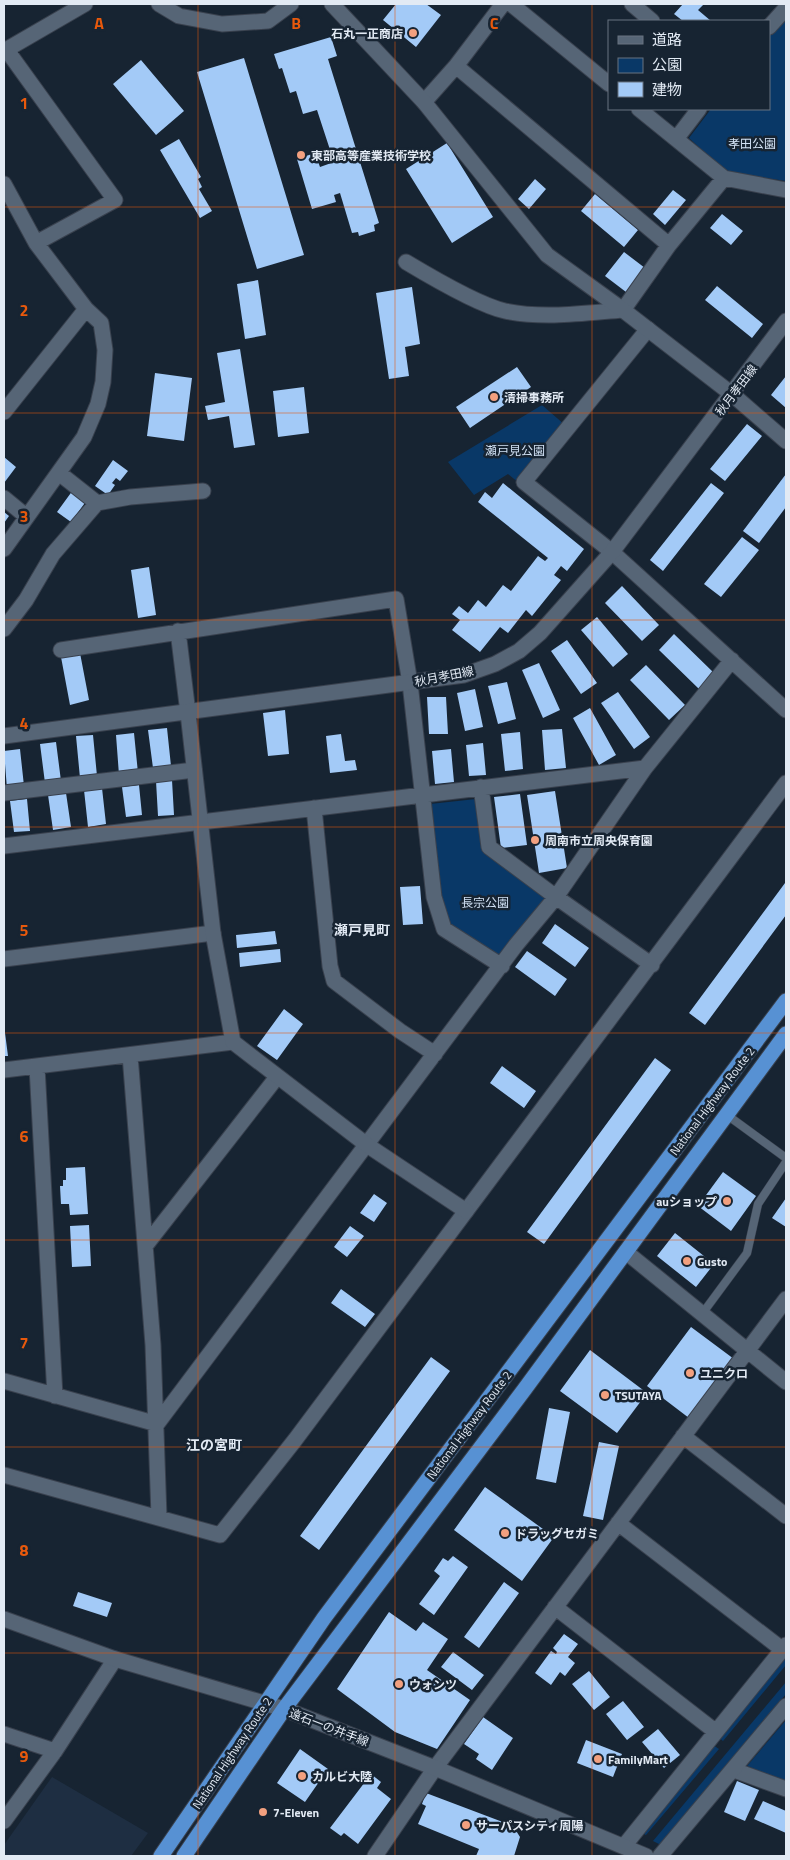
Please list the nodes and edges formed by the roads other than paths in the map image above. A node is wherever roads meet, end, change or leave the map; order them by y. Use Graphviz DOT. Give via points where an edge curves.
graph roads {
  1 [pos="85,4"];
  2 [pos="159,4"];
  3 [pos="291,4"];
  4 [pos="332,4"];
  5 [pos="503,4"];
  6 [pos="511,4"];
  7 [pos="632,4"];
  8 [pos="782,4"];
  9 [pos="786,8"];
  10 [pos="651,20"];
  11 [pos="770,26"];
  12 [pos="5,50"];
  13 [pos="456,66"];
  14 [pos="608,83"];
  15 [pos="424,102"];
  16 [pos="640,110"];
  17 [pos="698,110"];
  18 [pos="676,139"];
  19 [pos="724,178"];
  20 [pos="4,184"];
  21 [pos="786,190"];
  22 [pos="36,243"];
  23 [pos="670,245"];
  24 [pos="406,262"];
  25 [pos="86,309"];
  26 [pos="623,310"];
  27 [pos="786,321"];
  28 [pos="648,329"];
  29 [pos="733,395"];
  30 [pos="4,412"];
  31 [pos="786,441"];
  32 [pos="59,473"];
  33 [pos="204,491"];
  34 [pos="4,498"];
  35 [pos="96,503"];
  36 [pos="27,517"];
  37 [pos="4,549"];
  38 [pos="612,552"];
  39 [pos="4,629"];
  40 [pos="178,632"];
  41 [pos="61,650"];
  42 [pos="732,660"];
  43 [pos="410,683"];
  44 [pos="786,710"];
  45 [pos="188,713"];
  46 [pos="4,736"];
  47 [pos="645,768"];
  48 [pos="194,770"];
  49 [pos="786,783"];
  50 [pos="482,787"];
  51 [pos="4,793"];
  52 [pos="422,797"];
  53 [pos="314,808"];
  54 [pos="202,822"];
  55 [pos="4,846"];
  56 [pos="556,897"];
  57 [pos="214,933"];
  58 [pos="4,959"];
  59 [pos="652,965"];
  60 [pos="502,966"];
  61 [pos="786,1000"];
  62 [pos="786,1034"];
  63 [pos="233,1042"];
  64 [pos="435,1054"];
  65 [pos="130,1055"];
  66 [pos="37,1066"];
  67 [pos="4,1070"];
  68 [pos="277,1078"];
  69 [pos="727,1114"];
  70 [pos="367,1145"];
  71 [pos="786,1158"];
  72 [pos="786,1162"];
  73 [pos="466,1211"];
  74 [pos="146,1245"];
  75 [pos="626,1252"];
  76 [pos="786,1299"];
  77 [pos="702,1314"];
  78 [pos="749,1351"];
  79 [pos="4,1381"];
  80 [pos="786,1382"];
  81 [pos="55,1396"];
  82 [pos="157,1424"];
  83 [pos="683,1436"];
  84 [pos="4,1475"];
  85 [pos="786,1516"];
  86 [pos="159,1517"];
  87 [pos="618,1524"];
  88 [pos="554,1607"];
  89 [pos="4,1619"];
  90 [pos="784,1648"];
  91 [pos="115,1659"];
  92 [pos="264,1704"];
  93 [pos="786,1706"];
  94 [pos="284,1709"];
  95 [pos="716,1732"];
  96 [pos="4,1734"];
  97 [pos="55,1752"];
  98 [pos="435,1768"];
  99 [pos="734,1770"];
  100 [pos="786,1789"];
  101 [pos="4,1821"];
  102 [pos="624,1846"];
  103 [pos="161,1856"];
  104 [pos="184,1856"];
  105 [pos="375,1856"];
  106 [pos="646,1856"];
  107 [pos="660,1856"];
  1 -- 12 [label="street"];
  2 -- 3 [label="street" via="179,16 222,24 268,21"];
  4 -- 15 [label="street"];
  5 -- 13 [label="street"];
  6 -- 14 [label="street"];
  7 -- 10 [label="street"];
  8 -- 9 [label="street"];
  9 -- 11 [label="street"];
  12 -- 22 [label="street" via="115,200"];
  13 -- 15 [label="street"];
  13 -- 23 [label="street"];
  15 -- 26 [label="street" via="547,255"];
  16 -- 18 [label="street"];
  17 -- 18 [label="street"];
  18 -- 19 [label="street"];
  19 -- 21 [label="street"];
  19 -- 23 [label="street"];
  20 -- 22 [label="street"];
  22 -- 25 [label="street"];
  23 -- 26 [label="street"];
  24 -- 26 [label="street" via="503,311 527,315"];
  25 -- 30 [label="street"];
  25 -- 32 [label="street" via="100,324 105,350 103,382 92,422"];
  26 -- 28 [label="street"];
  27 -- 29 [label="street, 秋月孝田線"];
  28 -- 29 [label="street"];
  28 -- 38 [label="street" via="524,482"];
  29 -- 31 [label="street"];
  29 -- 38 [label="street, 秋月孝田線"];
  32 -- 35 [label="street"];
  32 -- 36 [label="street"];
  33 -- 35 [label="street"];
  34 -- 36 [label="street"];
  35 -- 39 [label="street" via="53,554 26,600"];
  36 -- 37 [label="street"];
  38 -- 42 [label="street"];
  38 -- 43 [label="street, 秋月孝田線" via="540,634 519,651 464,675"];
  40 -- 41 [label="street"];
  40 -- 43 [label="street" via="396,599"];
  40 -- 45 [label="street"];
  42 -- 44 [label="street"];
  42 -- 47 [label="street"];
  43 -- 45 [label="street, 秋月孝田線"];
  43 -- 52 [label="street"];
  45 -- 46 [label="street, 秋月孝田線"];
  45 -- 48 [label="street"];
  47 -- 50 [label="street"];
  47 -- 56 [label="street"];
  48 -- 51 [label="street"];
  48 -- 54 [label="street"];
  49 -- 59 [label="street"];
  50 -- 52 [label="street"];
  50 -- 56 [label="street" via="489,847"];
  52 -- 53 [label="street"];
  52 -- 60 [label="street" via="434,897 444,930"];
  53 -- 54 [label="street"];
  53 -- 64 [label="street" via="334,981"];
  54 -- 55 [label="street"];
  54 -- 57 [label="street"];
  56 -- 59 [label="street"];
  56 -- 60 [label="street"];
  57 -- 58 [label="street"];
  57 -- 63 [label="street"];
  59 -- 73 [label="street"];
  60 -- 64 [label="street"];
  61 -- 92 [label="highway, National Highway Route 2" via="330,1610"];
  62 -- 69 [label="highway, National Highway Route 2"];
  63 -- 65 [label="street"];
  63 -- 68 [label="street"];
  64 -- 70 [label="street"];
  65 -- 66 [label="street"];
  65 -- 74 [label="street"];
  66 -- 67 [label="street"];
  66 -- 81 [label="street"];
  68 -- 70 [label="street"];
  68 -- 74 [label="street"];
  69 -- 71 [label="lane"];
  69 -- 75 [label="highway, National Highway Route 2"];
  70 -- 73 [label="street"];
  70 -- 82 [label="street"];
  72 -- 77 [label="lane" via="758,1204 747,1253"];
  73 -- 86 [label="street" via="220,1535"];
  74 -- 82 [label="street"];
  75 -- 77 [label="street"];
  75 -- 94 [label="highway, National Highway Route 2"];
  76 -- 78 [label="street"];
  77 -- 78 [label="street"];
  78 -- 80 [label="street"];
  78 -- 83 [label="street"];
  79 -- 81 [label="street"];
  81 -- 82 [label="street"];
  82 -- 86 [label="street"];
  83 -- 85 [label="street"];
  83 -- 87 [label="street"];
  84 -- 86 [label="street"];
  87 -- 88 [label="street"];
  87 -- 90 [label="street"];
  88 -- 95 [label="street"];
  88 -- 98 [label="street"];
  89 -- 91 [label="street, 遠石一の井手線"];
  90 -- 95 [label="street"];
  91 -- 92 [label="street, 遠石一の井手線"];
  91 -- 97 [label="street"];
  92 -- 94 [label="street, 遠石一の井手線"];
  92 -- 103 [label="highway, National Highway Route 2"];
  93 -- 99 [label="street"];
  94 -- 98 [label="street, 遠石一の井手線"];
  94 -- 104 [label="highway, National Highway Route 2"];
  95 -- 102 [label="street"];
  96 -- 97 [label="street"];
  97 -- 101 [label="street"];
  98 -- 102 [label="street, 遠石一の井手線"];
  98 -- 105 [label="street"];
  99 -- 100 [label="street"];
  99 -- 107 [label="street"];
  102 -- 106 [label="street, 遠石一の井手線"];
}
